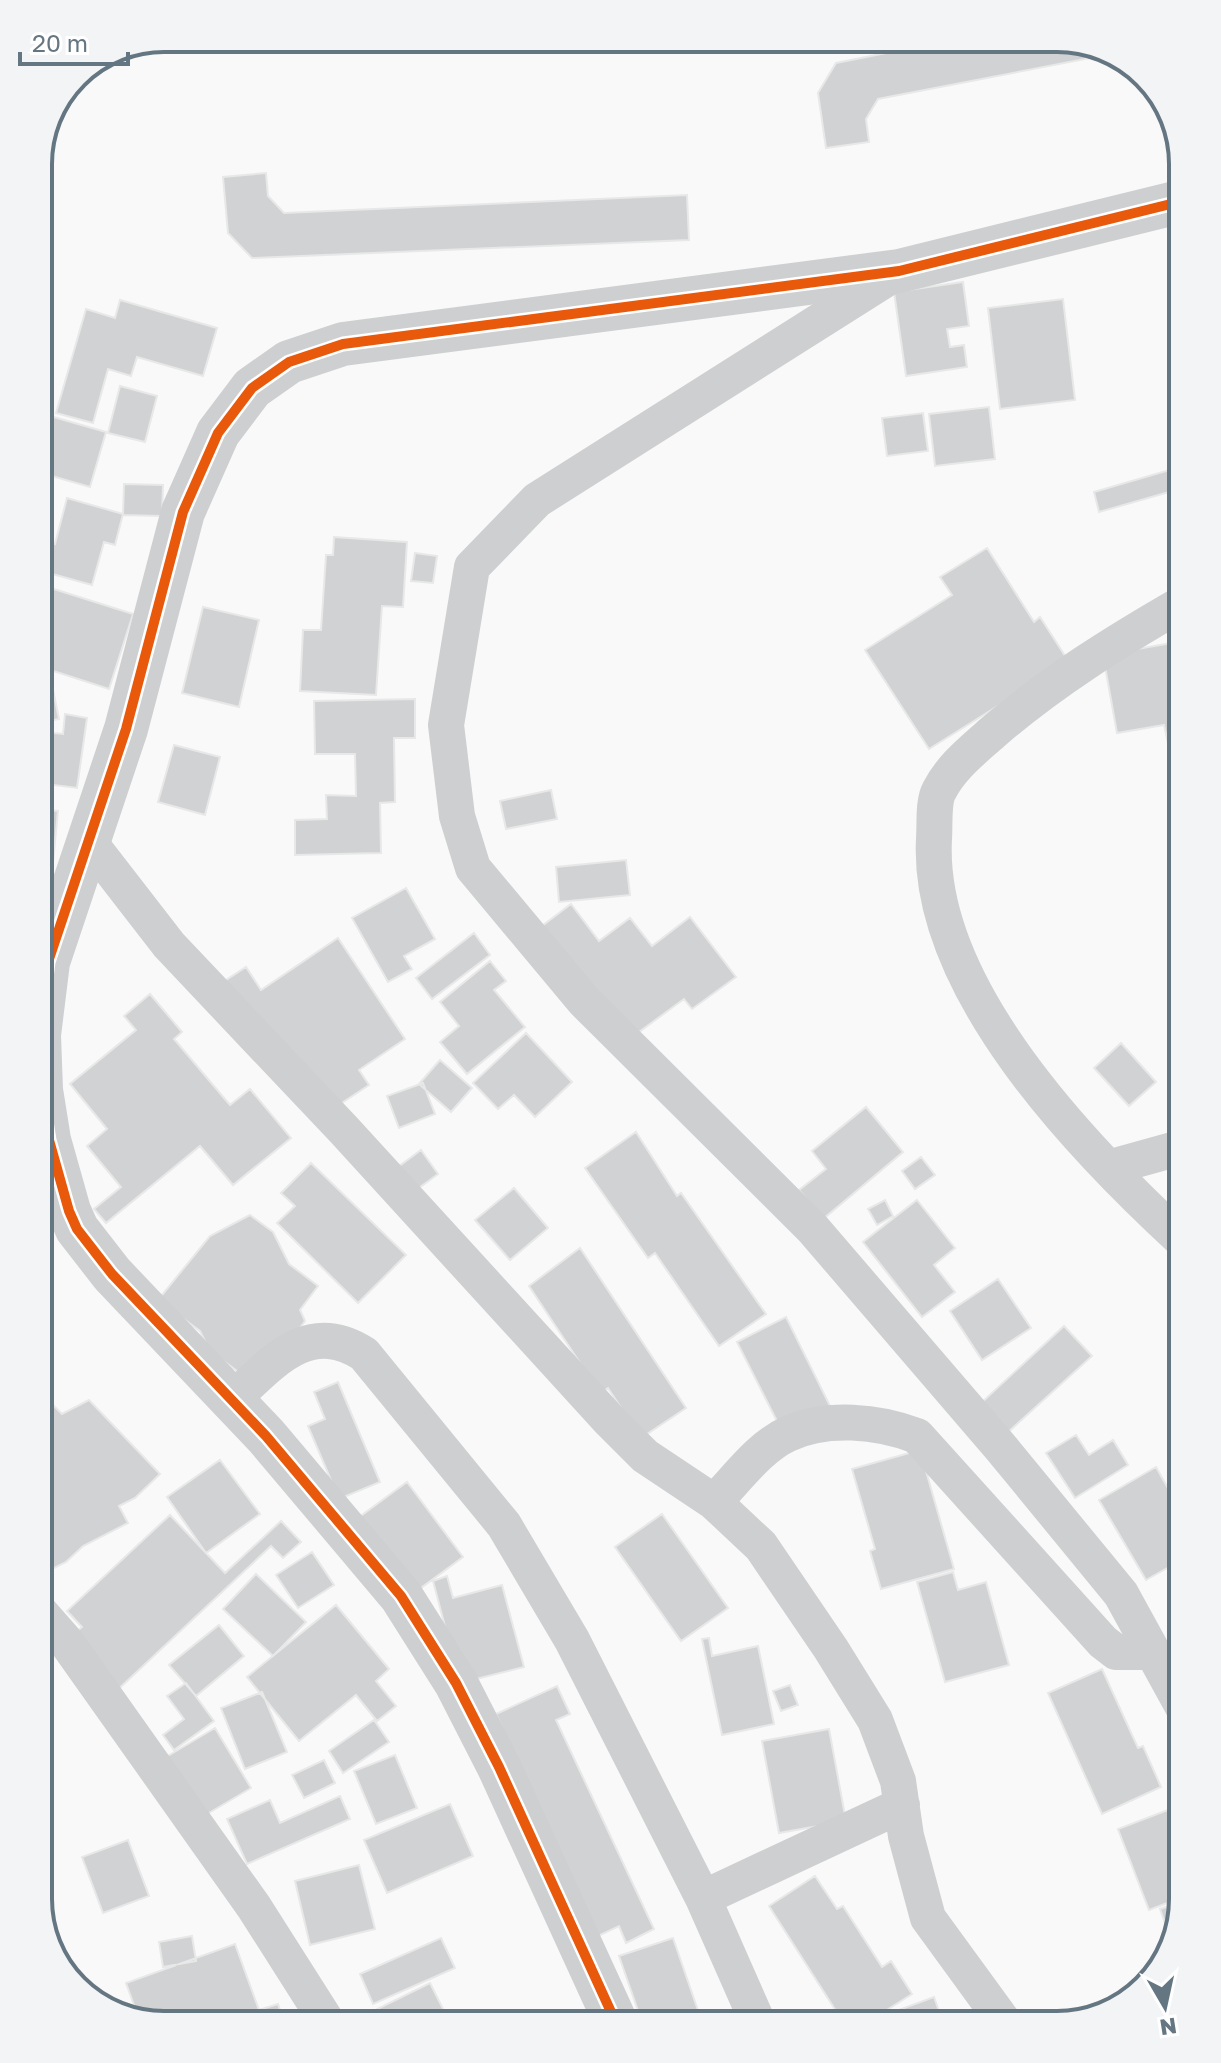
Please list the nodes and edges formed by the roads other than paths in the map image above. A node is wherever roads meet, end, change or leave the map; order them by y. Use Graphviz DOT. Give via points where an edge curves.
graph roads {
  1 [pos="1169,204"];
  2 [pos="899,271"];
  3 [pos="1169,612"];
  4 [pos="90,843"];
  5 [pos="52,951"];
  6 [pos="52,1150"];
  7 [pos="1169,1151"];
  8 [pos="1111,1167"];
  9 [pos="1169,1227"];
  10 [pos="232,1400"];
  11 [pos="714,1502"];
  12 [pos="52,1626"];
  13 [pos="1153,1652"];
  14 [pos="1169,1681"];
  15 [pos="902,1805"];
  16 [pos="703,1898"];
  17 [pos="320,2011"];
  18 [pos="608,2011"];
  19 [pos="753,2011"];
  20 [pos="996,2011"];
  1 -- 2 [label="street"];
  2 -- 4 [label="street" via="343,344 289,362 252,388 218,433 183,512"];
  2 -- 13 [label="street" via="537,500 472,567 446,725 457,816 473,868 584,1001 823,1241 1121,1594"];
  3 -- 8 [label="street" via="1044,689 962,759 937,793 934,854 946,929 978,1004 1082,1141"];
  4 -- 5 [label="street"];
  4 -- 11 [label="street" via="169,945 610,1421 645,1456"];
  6 -- 10 [label="street" via="77,1229 112,1274"];
  7 -- 8 [label="street"];
  8 -- 9 [label="street"];
  10 -- 16 [label="street" via="264,1370 306,1343 335,1339 364,1354 504,1525 572,1640"];
  10 -- 18 [label="street" via="393,1585 456,1683"];
  11 -- 13 [label="street" via="757,1457 788,1434 838,1424 892,1426 917,1436 1103,1642 1116,1652"];
  11 -- 15 [label="street" via="761,1546 875,1720"];
  12 -- 17 [label="street" via="254,1907"];
  13 -- 14 [label="street"];
  15 -- 16 [label="street"];
  15 -- 20 [label="street" via="928,1918"];
  16 -- 19 [label="street"];
}
